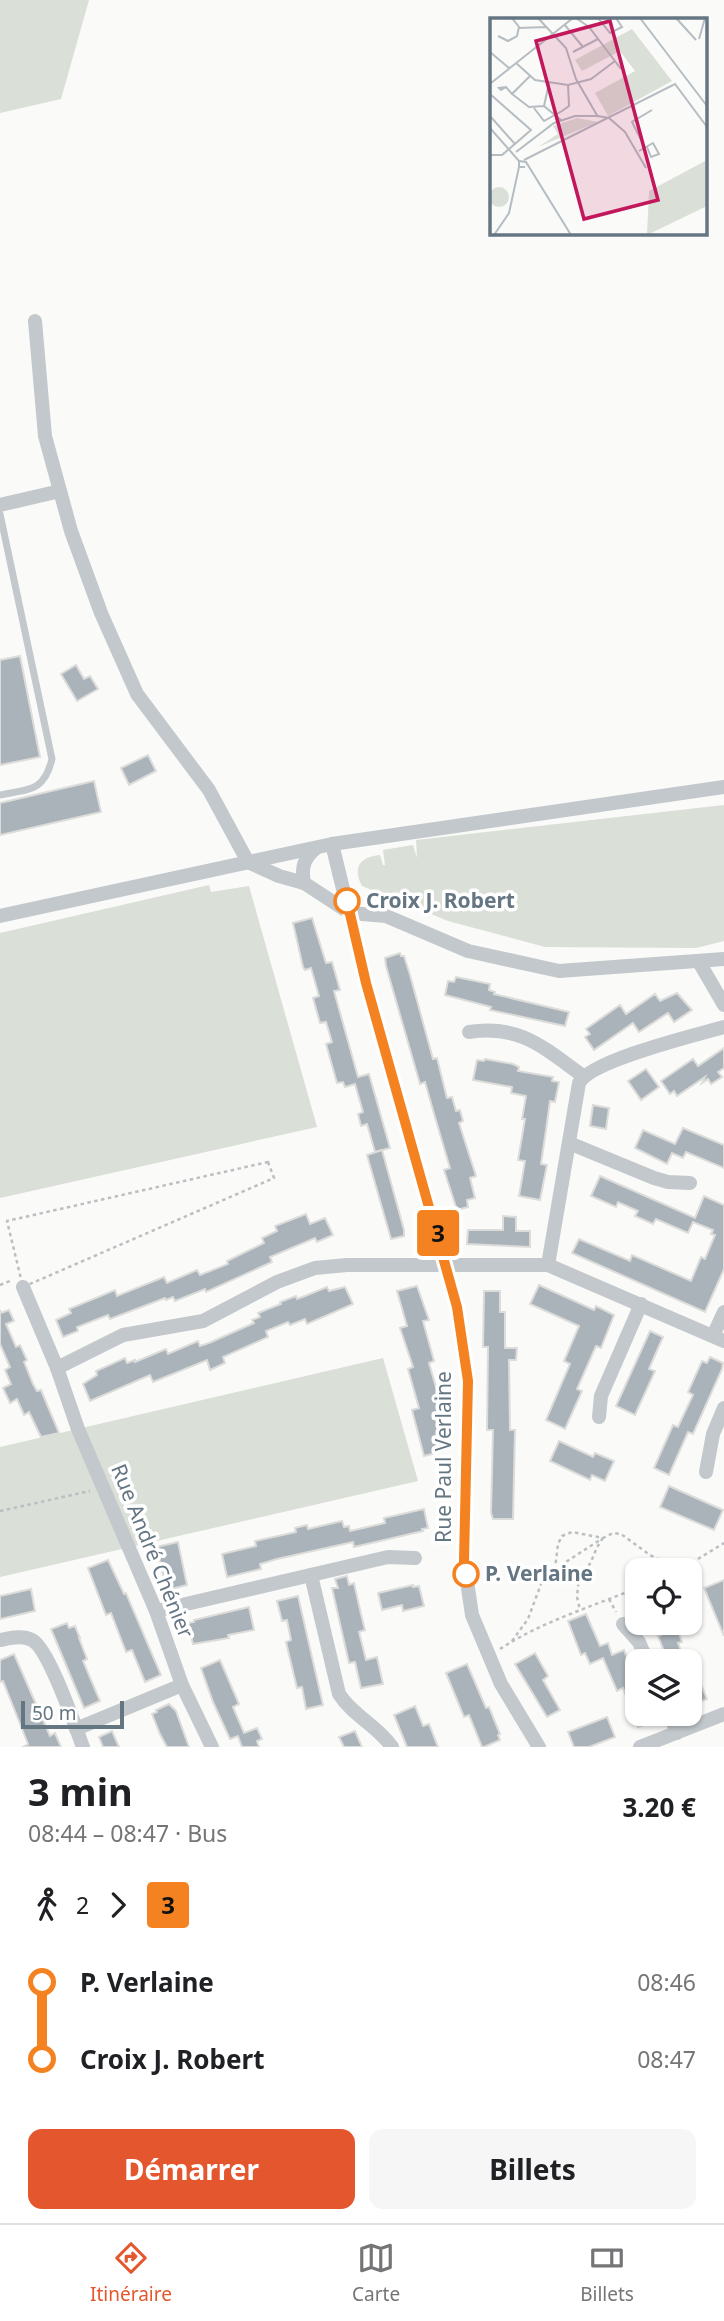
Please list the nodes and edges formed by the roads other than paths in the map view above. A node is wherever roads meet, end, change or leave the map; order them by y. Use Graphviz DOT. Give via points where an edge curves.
graph roads {
  1 [pos="35,321"];
  2 [pos="60,491"];
  3 [pos="0,505"];
  4 [pos="0,514"];
  5 [pos="724,787"];
  6 [pos="0,795"];
  7 [pos="332,844"];
  8 [pos="316,848"];
  9 [pos="248,862"];
  10 [pos="304,883"];
  11 [pos="350,913"];
  12 [pos="0,916"];
  13 [pos="724,958"];
  14 [pos="699,962"];
  15 [pos="724,1005"];
  16 [pos="724,1027"];
  17 [pos="469,1032"];
  18 [pos="583,1076"];
  19 [pos="569,1143"];
  20 [pos="690,1183"];
  21 [pos="446,1264"];
  22 [pos="548,1265"];
  23 [pos="23,1287"];
  24 [pos="641,1304"];
  25 [pos="724,1312"];
  26 [pos="719,1339"];
  27 [pos="57,1368"];
  28 [pos="724,1408"];
  29 [pos="598,1417"];
  30 [pos="706,1472"];
  31 [pos="415,1558"];
  32 [pos="311,1575"];
  33 [pos="156,1611"];
  34 [pos="623,1624"];
  35 [pos="0,1640"];
  36 [pos="642,1649"];
  37 [pos="182,1685"];
  38 [pos="724,1714"];
  39 [pos="674,1726"];
  40 [pos="76,1729"];
  41 [pos="677,1733"];
  42 [pos="83,1747"];
  43 [pos="212,1747"];
  44 [pos="392,1747"];
  45 [pos="539,1747"];
  46 [pos="640,1747"];
  1 -- 2 [label="street" via="45,436"];
  2 -- 3 [label="street"];
  2 -- 9 [label="street" via="101,613 137,694 209,790"];
  4 -- 6 [label="lane" via="52,759 48,775 35,788"];
  5 -- 7 [label="street"];
  7 -- 8 [label="street"];
  7 -- 11 [label="street, Rue Paul Verlaine"];
  8 -- 9 [label="street"];
  8 -- 10 [label="street" via="306,856"];
  9 -- 10 [label="street"];
  9 -- 12 [label="street"];
  10 -- 11 [label="street"];
  11 -- 14 [label="street" via="386,916 468,951 559,971"];
  11 -- 21 [label="street, Rue Paul Verlaine"];
  13 -- 14 [label="street"];
  14 -- 15 [label="street"];
  16 -- 18 [label="street" via="640,1052"];
  17 -- 18 [label="street" via="496,1030 527,1037"];
  18 -- 19 [label="street"];
  19 -- 20 [label="street" via="654,1178"];
  19 -- 22 [label="street"];
  21 -- 22 [label="street"];
  21 -- 27 [label="street" via="315,1268 277,1282 203,1321 123,1335"];
  21 -- 45 [label="street, Rue Paul Verlaine" via="468,1381 464,1561 472,1615 501,1684"];
  22 -- 24 [label="street"];
  23 -- 27 [label="street, Rue André Chénier"];
  24 -- 26 [label="street"];
  24 -- 29 [label="street" via="601,1396"];
  25 -- 26 [label="street"];
  27 -- 33 [label="street, Rue André Chénier" via="78,1429"];
  28 -- 30 [label="street" via="713,1434"];
  31 -- 32 [label="street" via="388,1557"];
  32 -- 33 [label="street"];
  32 -- 44 [label="street" via="340,1694"];
  33 -- 37 [label="street, Rue André Chénier"];
  34 -- 36 [label="street"];
  35 -- 40 [label="street" via="22,1637 36,1643 46,1655"];
  37 -- 40 [label="street"];
  37 -- 43 [label="street, Rue André Chénier"];
  38 -- 41 [label="street"];
  39 -- 41 [label="street"];
  40 -- 42 [label="street"];
  41 -- 46 [label="street"];
}
